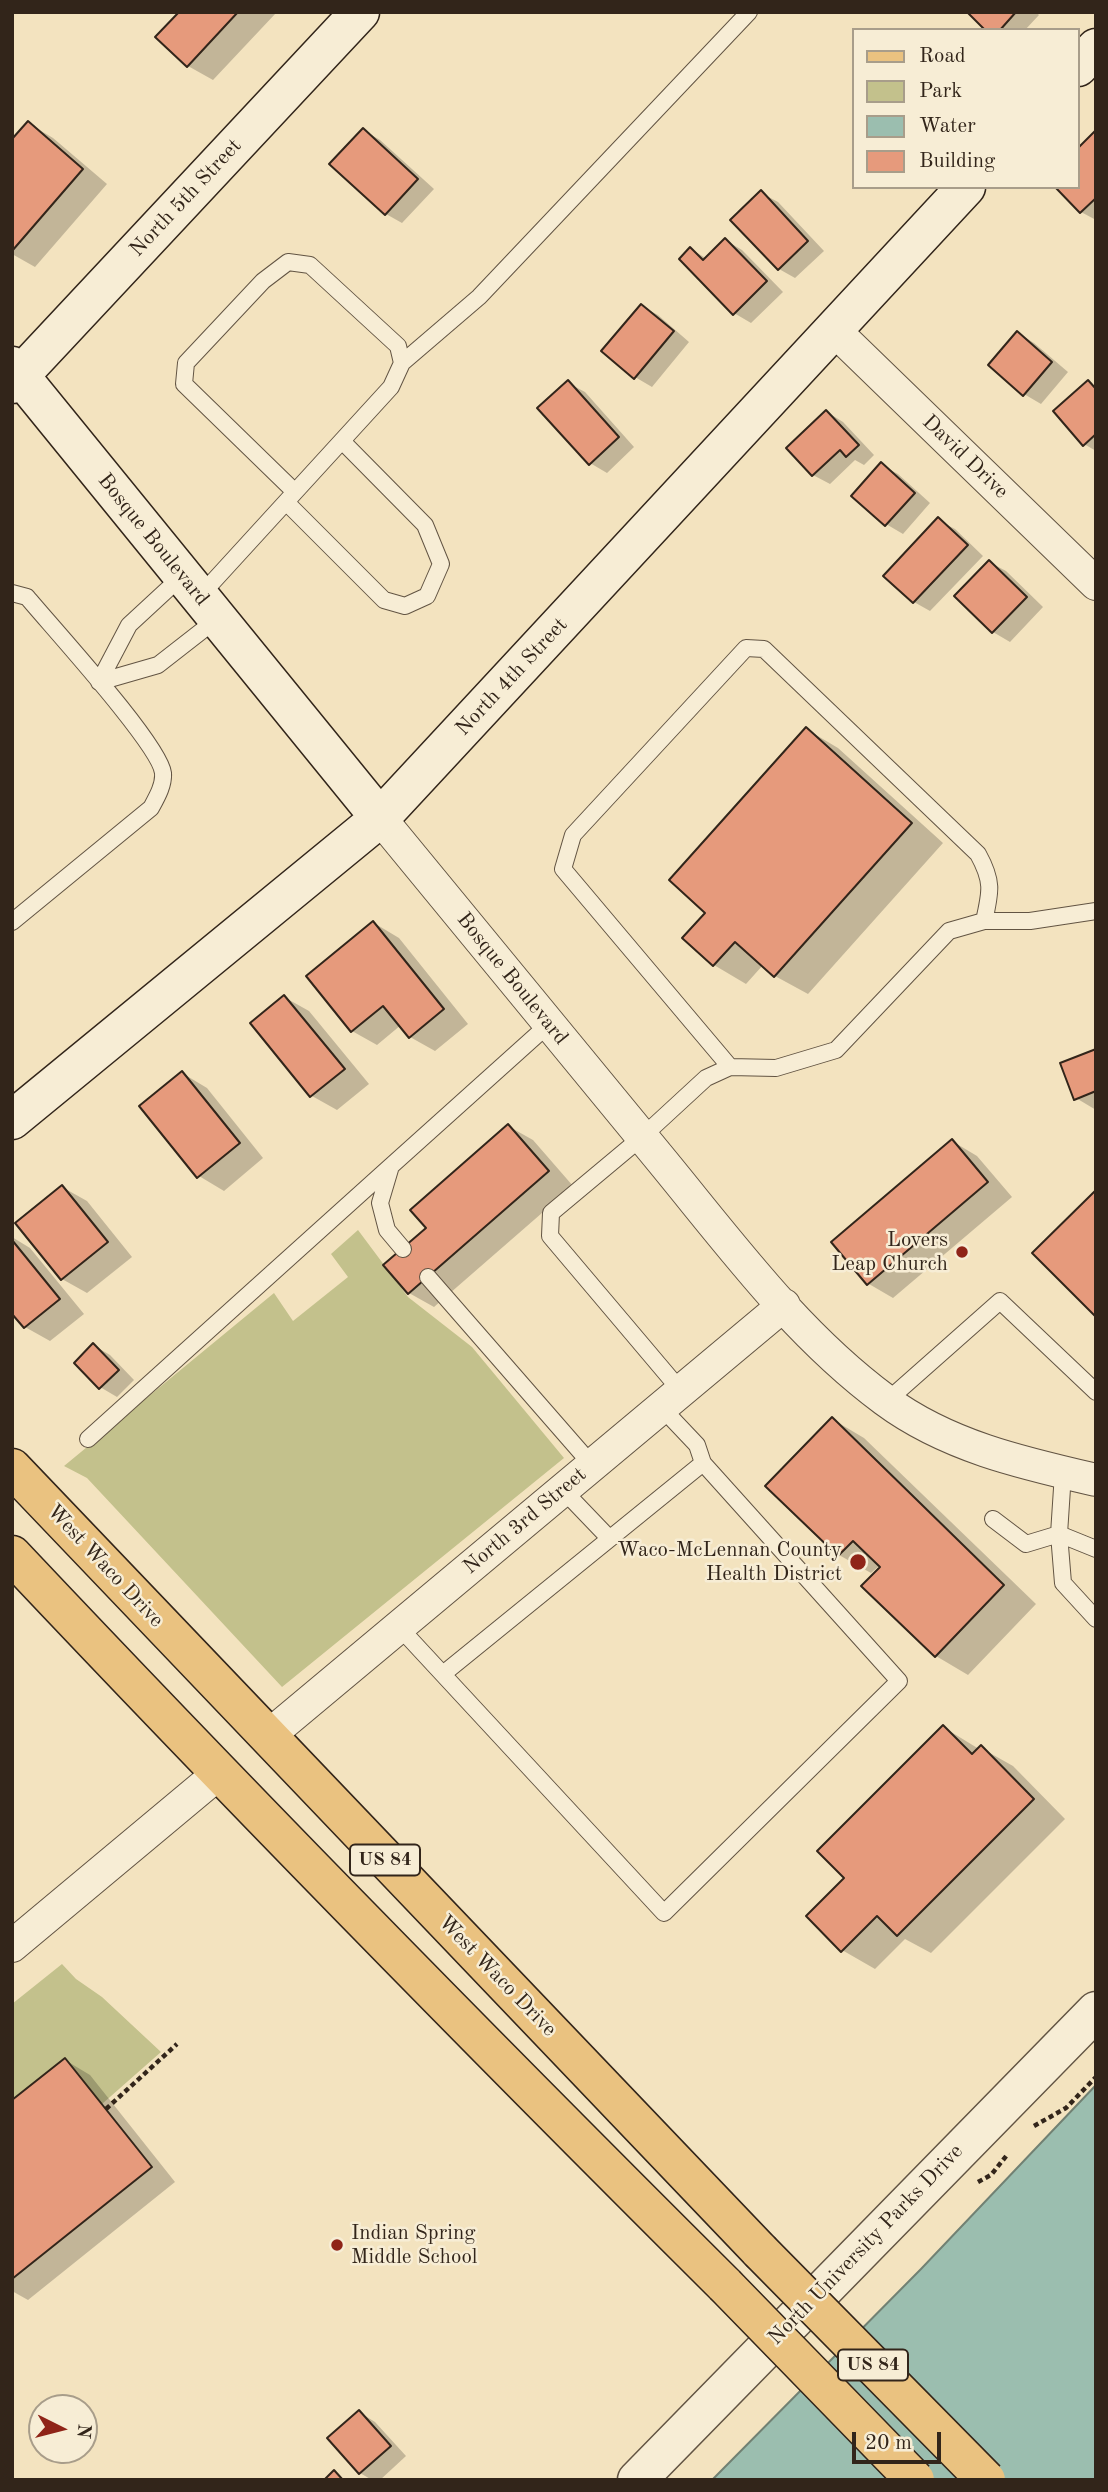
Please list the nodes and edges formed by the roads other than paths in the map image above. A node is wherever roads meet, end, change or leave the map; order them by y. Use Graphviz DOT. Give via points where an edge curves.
graph roads {
  1 [pos="359,12"];
  2 [pos="749,12"];
  3 [pos="1096,48"];
  4 [pos="1080,64"];
  5 [pos="964,189"];
  6 [pos="834,330"];
  7 [pos="402,363"];
  8 [pos="15,375"];
  9 [pos="342,440"];
  10 [pos="290,497"];
  11 [pos="1096,584"];
  12 [pos="12,593"];
  13 [pos="199,597"];
  14 [pos="100,682"];
  15 [pos="380,818"];
  16 [pos="1096,911"];
  17 [pos="984,921"];
  18 [pos="12,922"];
  19 [pos="549,1024"];
  20 [pos="730,1067"];
  21 [pos="12,1120"];
  22 [pos="642,1137"];
  23 [pos="391,1166"];
  24 [pos="402,1249"];
  25 [pos="428,1277"];
  26 [pos="784,1305"];
  27 [pos="1096,1392"];
  28 [pos="671,1399"];
  29 [pos="887,1401"];
  30 [pos="88,1439"];
  31 [pos="703,1463"];
  32 [pos="592,1465"];
  33 [pos="12,1468"];
  34 [pos="1063,1473"];
  35 [pos="1096,1480"];
  36 [pos="563,1490"];
  37 [pos="993,1519"];
  38 [pos="1059,1534"];
  39 [pos="609,1538"];
  40 [pos="1096,1549"];
  41 [pos="12,1555"];
  42 [pos="1096,1619"];
  43 [pos="399,1627"];
  44 [pos="443,1674"];
  45 [pos="267,1737"];
  46 [pos="218,1774"];
  47 [pos="12,1946"];
  48 [pos="1096,2011"];
  49 [pos="637,2480"];
  50 [pos="915,2480"];
  51 [pos="986,2480"];
  1 -- 8 [label="main road, North 5th Street"];
  2 -- 7 [label="lane" via="479,297"];
  3 -- 4 [label="main road"];
  5 -- 6 [label="main road, North 4th Street"];
  6 -- 11 [label="street, David Drive"];
  6 -- 15 [label="main road, North 4th Street"];
  7 -- 9 [label="lane" via="391,387"];
  7 -- 10 [label="lane" via="398,346 310,265 288,262 263,281 186,363 184,384"];
  8 -- 13 [label="main road, Bosque Boulevard"];
  9 -- 10 [label="lane"];
  9 -- 10 [label="lane" via="425,526 442,565 427,596 405,607 384,600"];
  10 -- 13 [label="lane"];
  12 -- 14 [label="lane" via="27,597"];
  13 -- 14 [label="lane" via="129,625"];
  13 -- 14 [label="lane" via="158,665"];
  13 -- 15 [label="main road, Bosque Boulevard"];
  14 -- 18 [label="lane" via="156,754 163,772 161,789 151,808"];
  15 -- 19 [label="street, Bosque Boulevard"];
  15 -- 21 [label="main road, North 4th Street"];
  16 -- 17 [label="lane"];
  17 -- 20 [label="lane" via="949,931 836,1050 776,1068"];
  17 -- 20 [label="lane" via="991,889 978,854 764,649 746,648 573,835 563,869"];
  19 -- 22 [label="street, Bosque Boulevard"];
  19 -- 23 [label="lane"];
  20 -- 22 [label="lane" via="706,1078"];
  22 -- 26 [label="street, Bosque Boulevard"];
  22 -- 28 [label="lane" via="551,1213 551,1236"];
  23 -- 24 [label="lane" via="380,1203 387,1230"];
  23 -- 30 [label="lane"];
  25 -- 32 [label="lane"];
  26 -- 28 [label="street, North 3rd Street"];
  26 -- 29 [label="street, Bosque Boulevard" via="823,1350"];
  27 -- 29 [label="lane" via="1000,1301"];
  28 -- 31 [label="lane"];
  28 -- 32 [label="street, North 3rd Street"];
  29 -- 34 [label="street, Bosque Boulevard" via="956,1439 1005,1459"];
  31 -- 39 [label="lane"];
  31 -- 44 [label="lane" via="899,1681 664,1913"];
  32 -- 36 [label="street, North 3rd Street"];
  33 -- 45 [label="main road, West Waco Drive / US 84"];
  34 -- 35 [label="street, Bosque Boulevard"];
  34 -- 38 [label="lane"];
  36 -- 39 [label="lane"];
  36 -- 43 [label="street, North 3rd Street"];
  37 -- 38 [label="lane" via="1026,1544"];
  38 -- 40 [label="lane"];
  38 -- 42 [label="lane" via="1063,1583"];
  39 -- 44 [label="lane"];
  41 -- 46 [label="main road, US 84"];
  43 -- 44 [label="lane"];
  43 -- 45 [label="street, North 3rd Street"];
  45 -- 51 [label="main road, West Waco Drive / US 84, bridge"];
  46 -- 47 [label="street"];
  46 -- 50 [label="main road, US 84, bridge"];
  48 -- 49 [label="main road, North University Parks Drive"];
}
